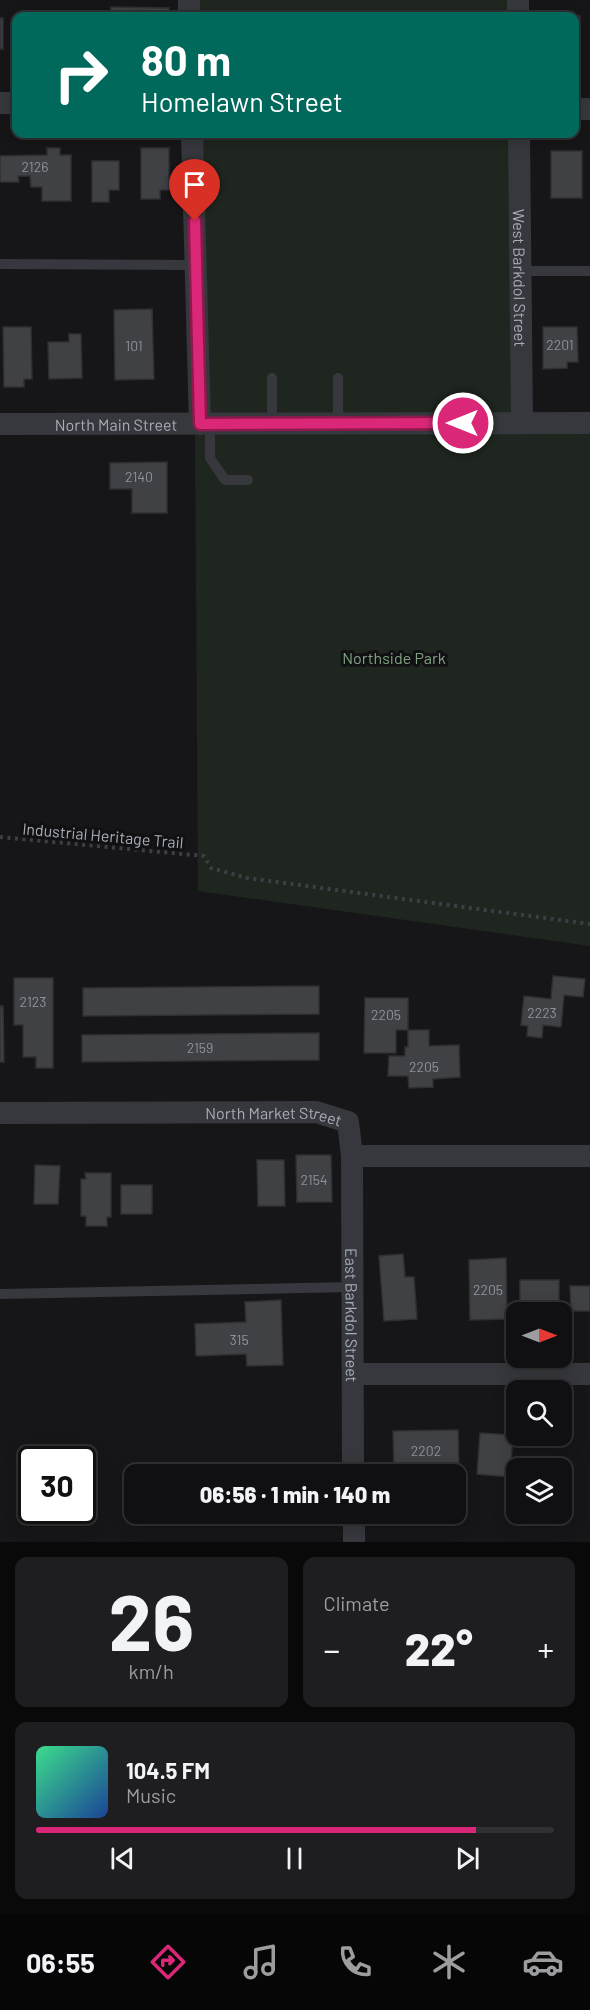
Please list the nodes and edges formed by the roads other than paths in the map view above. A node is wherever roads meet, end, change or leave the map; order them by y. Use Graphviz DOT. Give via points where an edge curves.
graph roads {
  1 [pos="192,138"];
  2 [pos="519,138"];
  3 [pos="0,264"];
  4 [pos="196,265"];
  5 [pos="590,271"];
  6 [pos="520,272"];
  7 [pos="272,378"];
  8 [pos="338,378"];
  9 [pos="463,423"];
  10 [pos="522,423"];
  11 [pos="590,423"];
  12 [pos="0,424"];
  13 [pos="205,424"];
  14 [pos="272,424"];
  15 [pos="338,424"];
  16 [pos="463,446"];
  17 [pos="248,480"];
  18 [pos="0,1113"];
  19 [pos="352,1156"];
  20 [pos="590,1156"];
  21 [pos="352,1287"];
  22 [pos="0,1294"];
  23 [pos="353,1374"];
  24 [pos="590,1374"];
  25 [pos="353,1464"];
  26 [pos="354,1524"];
  27 [pos="354,1542"];
  1 -- 4 [label="street"];
  2 -- 6 [label="street, West Barkdol Street"];
  3 -- 4 [label="lane"];
  4 -- 13 [label="street"];
  5 -- 6 [label="lane"];
  6 -- 10 [label="street, West Barkdol Street"];
  7 -- 14 [label="lane"];
  8 -- 15 [label="lane"];
  9 -- 10 [label="street, North Main Street"];
  9 -- 15 [label="street, North Main Street"];
  9 -- 16 [label="lane"];
  10 -- 11 [label="street, North Main Street"];
  12 -- 13 [label="street, North Main Street"];
  13 -- 14 [label="street, North Main Street"];
  13 -- 17 [label="lane" via="210,458 225,480"];
  14 -- 15 [label="street, North Main Street"];
  18 -- 19 [label="street, North Market Street" via="315,1112 348,1122"];
  19 -- 20 [label="street"];
  19 -- 21 [label="street, East Barkdol Street"];
  21 -- 22 [label="lane"];
  21 -- 23 [label="street, East Barkdol Street"];
  23 -- 24 [label="street"];
  23 -- 25 [label="street, East Barkdol Street"];
  26 -- 27 [label="street"];
}
